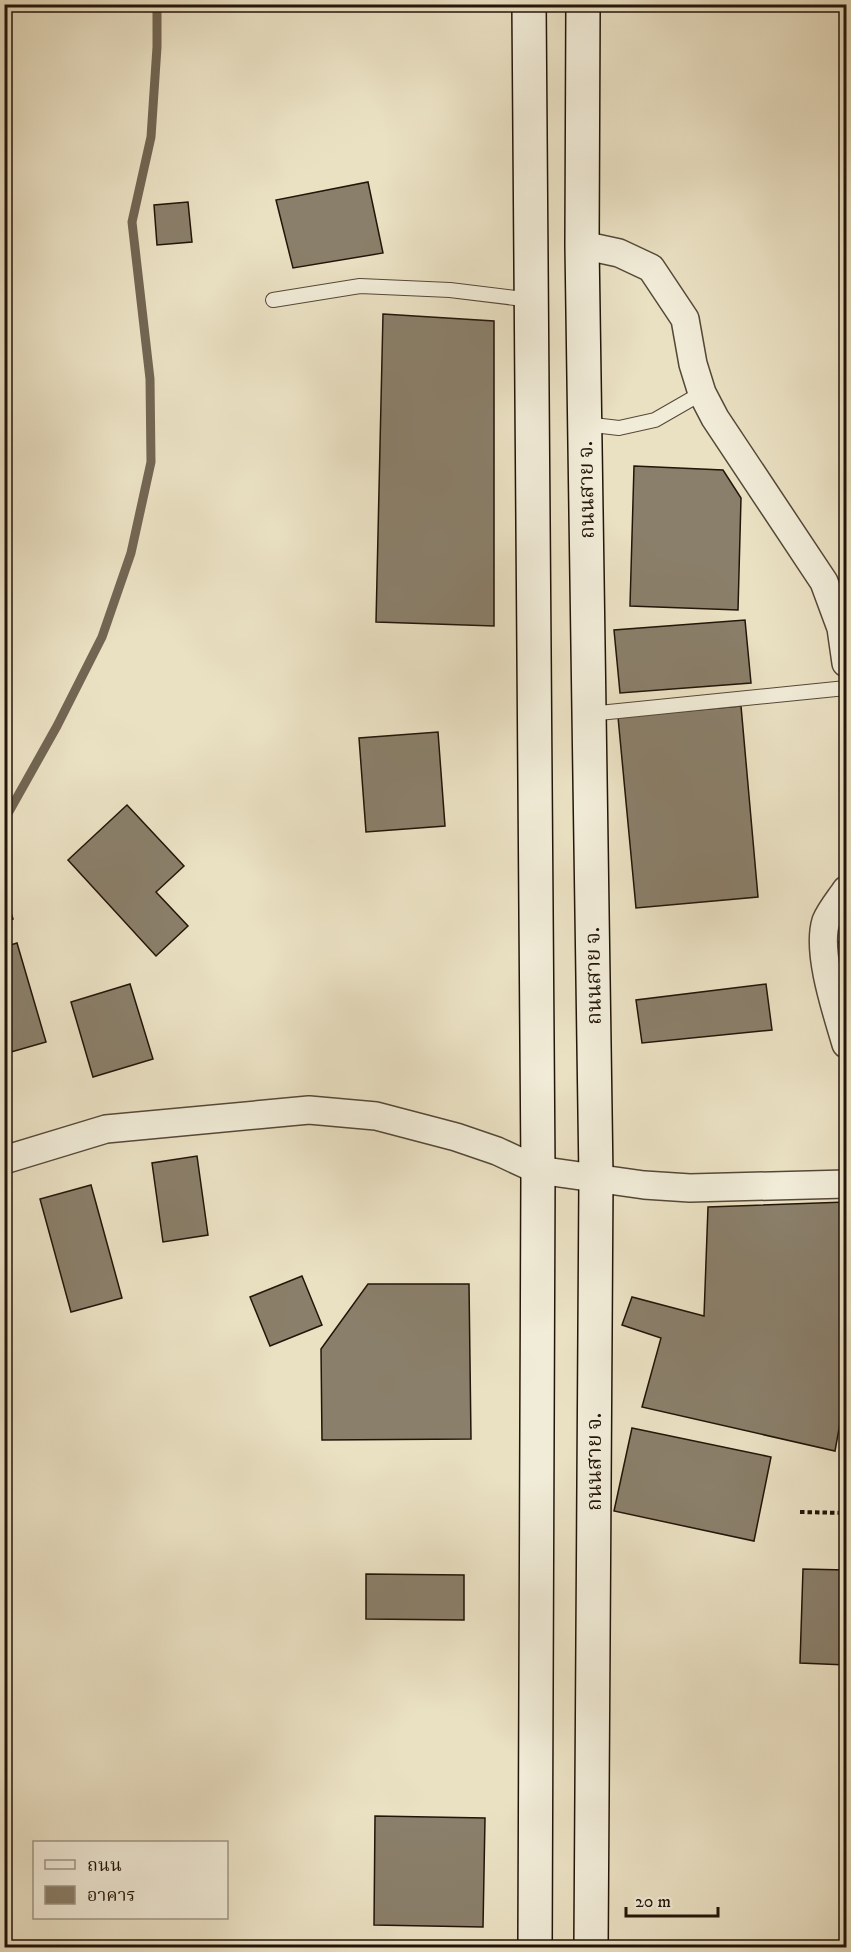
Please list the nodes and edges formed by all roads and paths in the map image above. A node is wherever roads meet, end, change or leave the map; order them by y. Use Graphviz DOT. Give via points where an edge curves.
graph roads {
  1 [pos="529,4"];
  2 [pos="583,4"];
  3 [pos="582,245"];
  4 [pos="273,300"];
  5 [pos="532,300"];
  6 [pos="702,393"];
  7 [pos="585,424"];
  8 [pos="846,663"];
  9 [pos="846,688"];
  10 [pos="589,714"];
  11 [pos="846,890"];
  12 [pos="846,1044"];
  13 [pos="4,1160"];
  14 [pos="538,1170"];
  15 [pos="596,1178"];
  16 [pos="846,1184"];
  17 [pos="800,1512"];
  18 [pos="846,1513"];
  19 [pos="535,1947"];
  20 [pos="591,1947"];
  1 -- 5 [label="main road"];
  2 -- 3 [label="main road, ถนนสาย จ."];
  3 -- 6 [label="street" via="619,253 651,268 685,319"];
  3 -- 7 [label="main road, ถนนสาย จ."];
  4 -- 5 [label="lane" via="360,286 450,290"];
  5 -- 14 [label="main road"];
  6 -- 7 [label="lane" via="655,420 619,428"];
  6 -- 8 [label="street" via="824,582 841,628"];
  7 -- 10 [label="main road, ถนนสาย จ."];
  9 -- 10 [label="lane"];
  10 -- 15 [label="main road, ถนนสาย จ."];
  11 -- 12 [label="street" via="826,921 824,953"];
  13 -- 14 [label="street" via="106,1129 309,1110 376,1116 456,1137"];
  14 -- 15 [label="street"];
  14 -- 19 [label="main road"];
  15 -- 16 [label="street" via="690,1188"];
  15 -- 20 [label="main road, ถนนสาย จ."];
  17 -- 18 [label="path"];
}
